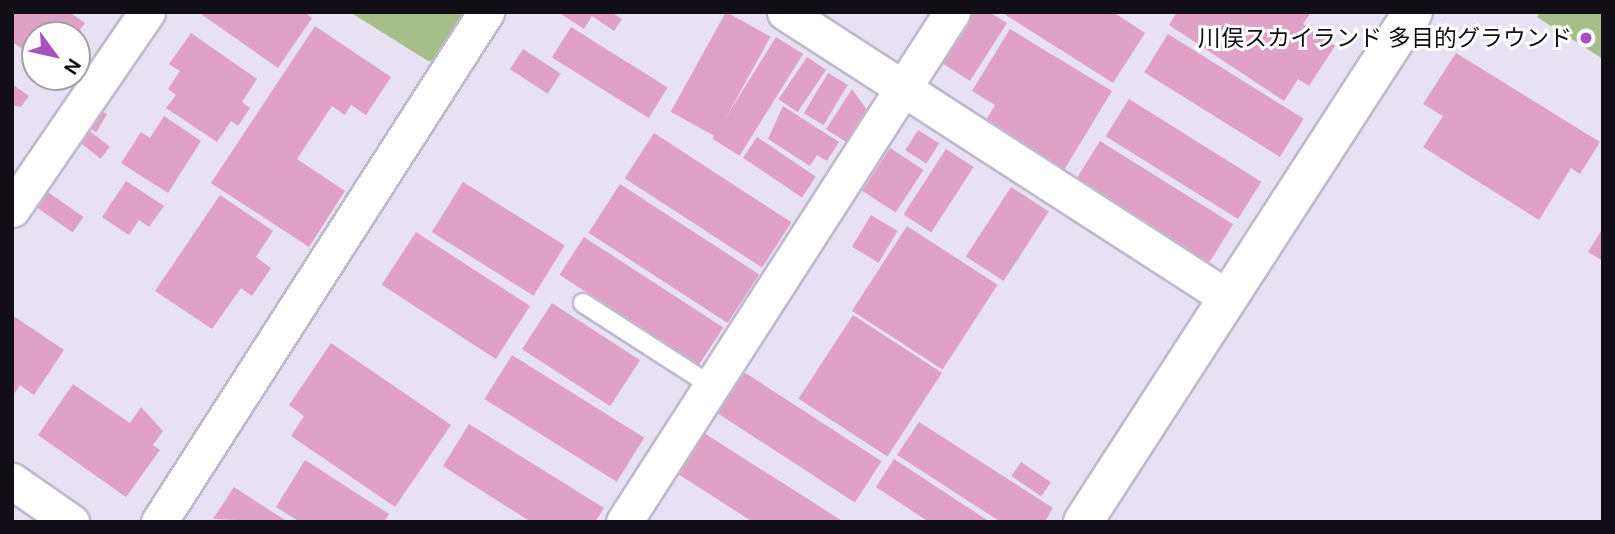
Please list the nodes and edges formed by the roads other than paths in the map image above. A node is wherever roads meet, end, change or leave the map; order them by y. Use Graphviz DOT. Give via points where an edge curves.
graph roads {
  1 [pos="147,12"];
  2 [pos="486,12"];
  3 [pos="785,12"];
  4 [pos="952,12"];
  5 [pos="1413,12"];
  6 [pos="903,90"];
  7 [pos="12,209"];
  8 [pos="1228,298"];
  9 [pos="583,303"];
  10 [pos="712,386"];
  11 [pos="12,481"];
  12 [pos="71,522"];
  13 [pos="159,522"];
  14 [pos="624,522"];
  15 [pos="1083,522"];
  1 -- 7 [label="street"];
  2 -- 13 [label="street"];
  3 -- 6 [label="street"];
  4 -- 6 [label="street"];
  5 -- 8 [label="street"];
  6 -- 8 [label="street"];
  6 -- 10 [label="street"];
  8 -- 15 [label="street"];
  9 -- 10 [label="lane"];
  10 -- 14 [label="street"];
  11 -- 12 [label="street"];
}
